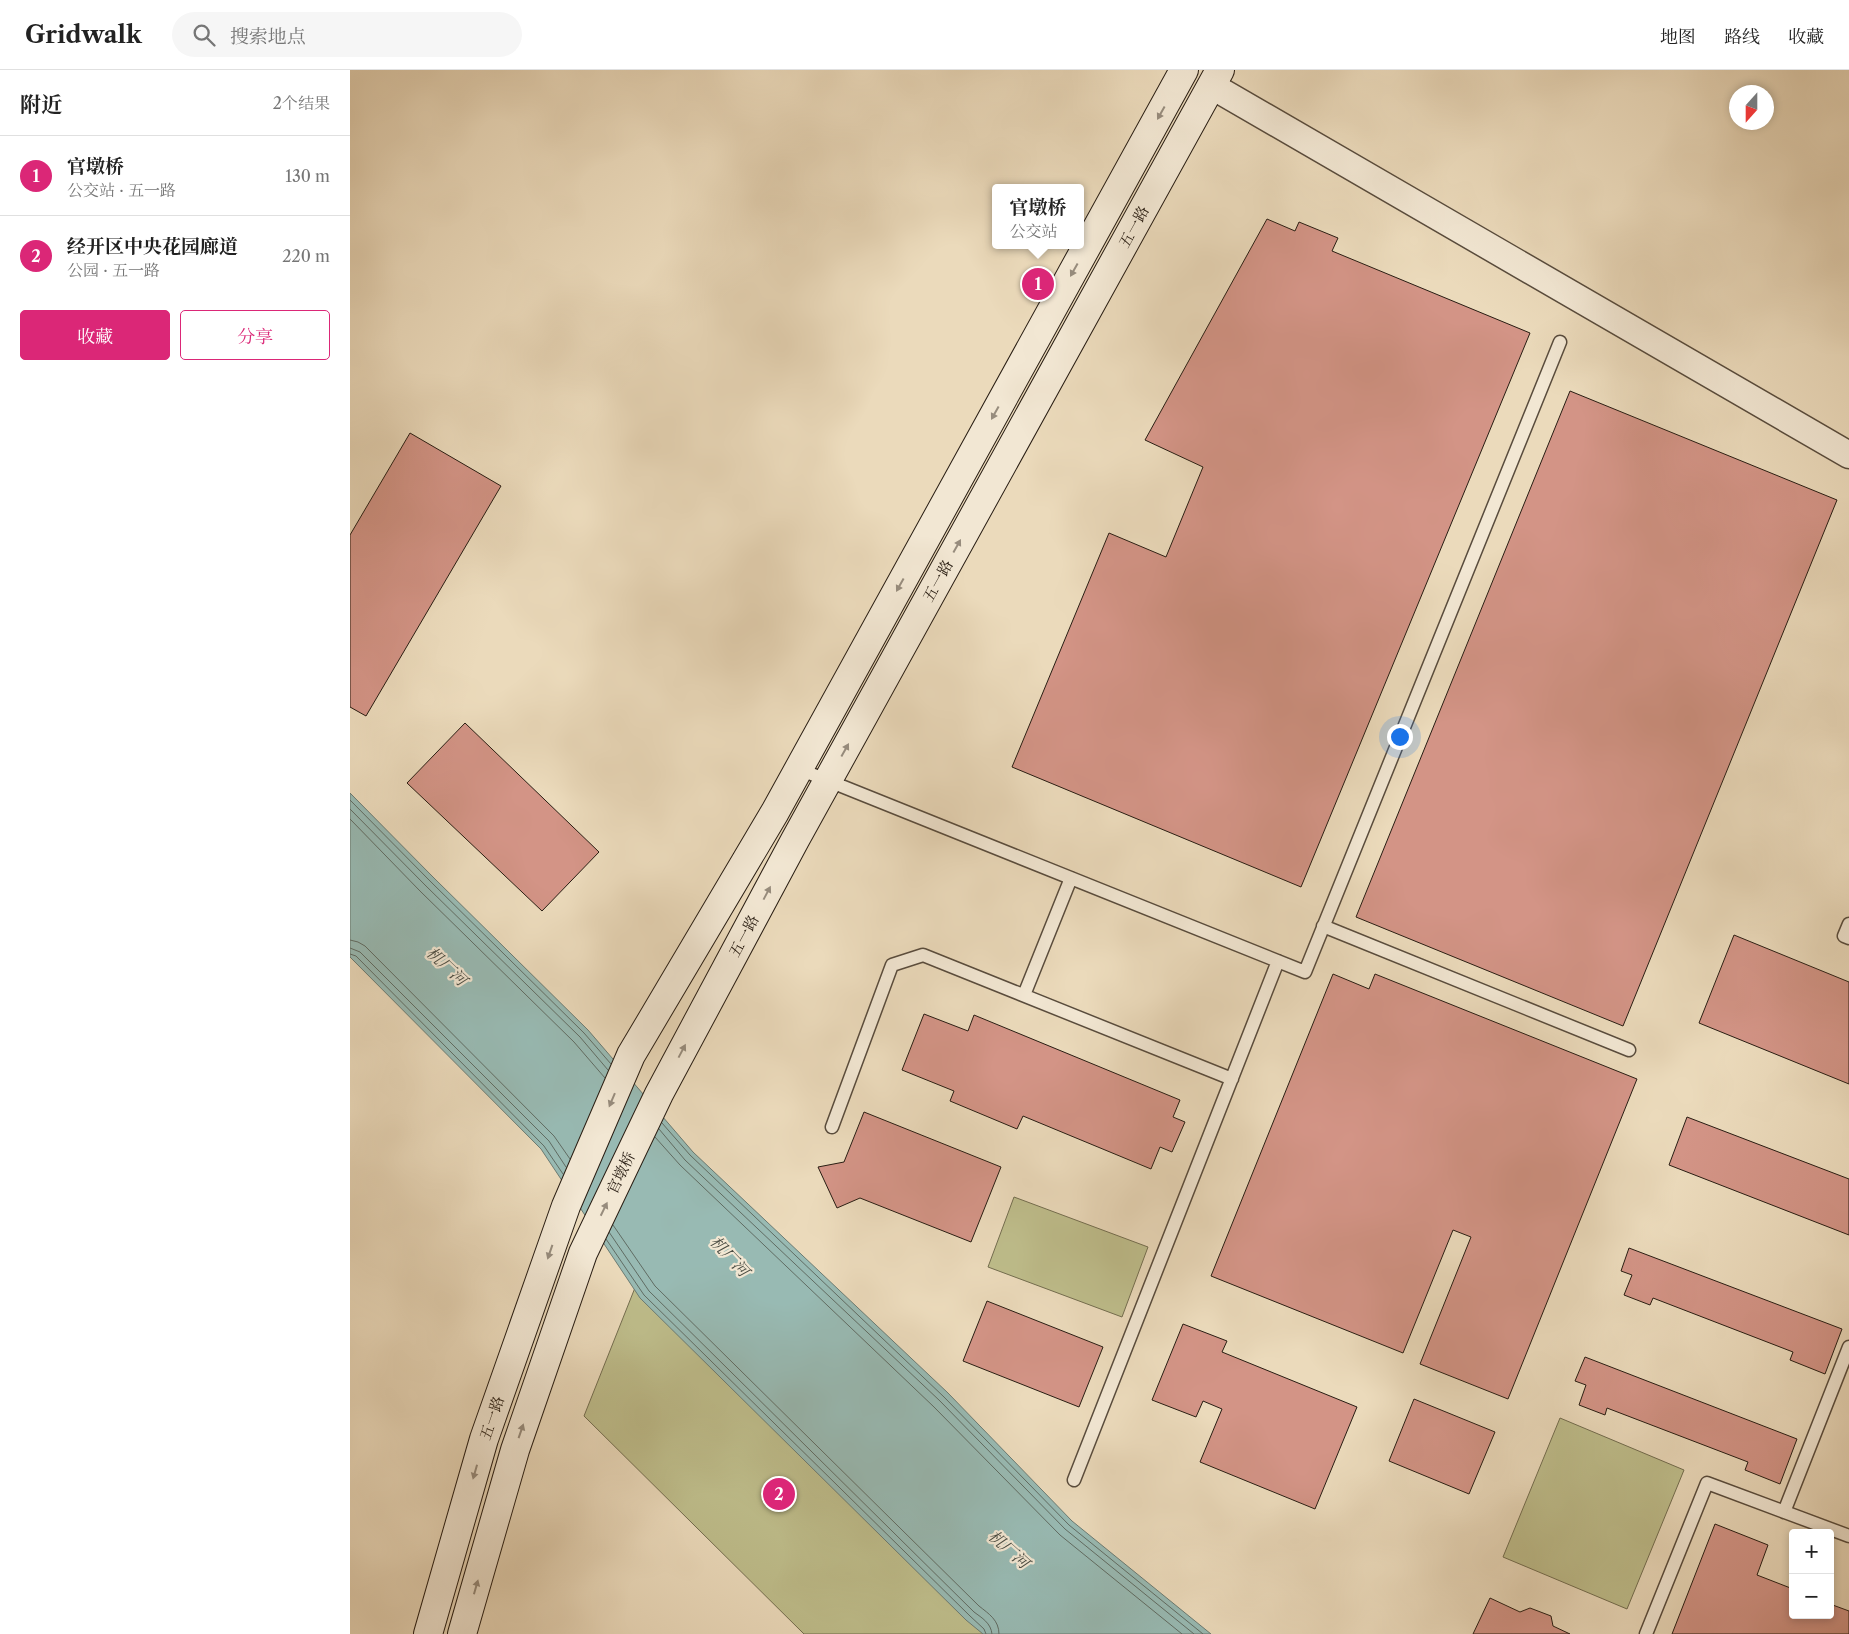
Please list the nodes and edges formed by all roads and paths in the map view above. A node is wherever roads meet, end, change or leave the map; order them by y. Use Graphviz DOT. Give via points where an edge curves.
graph roads {
  1 [pos="1184,70"];
  2 [pos="1216,78"];
  3 [pos="1560,342"];
  4 [pos="1849,455"];
  5 [pos="799,768"];
  6 [pos="828,780"];
  7 [pos="1070,878"];
  8 [pos="1849,924"];
  9 [pos="1323,926"];
  10 [pos="1849,938"];
  11 [pos="1278,961"];
  12 [pos="1024,995"];
  13 [pos="1629,1050"];
  14 [pos="1232,1079"];
  15 [pos="659,1094"];
  16 [pos="832,1127"];
  17 [pos="1849,1347"];
  18 [pos="1074,1480"];
  19 [pos="1784,1512"];
  20 [pos="1849,1536"];
  21 [pos="428,1634"];
  22 [pos="462,1634"];
  23 [pos="1646,1634"];
  1 -- 5 [label="main road, 五一路, one-way"];
  2 -- 4 [label="street"];
  6 -- 2 [label="main road, 五一路, one-way"];
  3 -- 9 [label="lane"];
  5 -- 6 [label="lane"];
  5 -- 21 [label="main road, 五一路, one-way" via="631,1055 566,1206 484,1440"];
  6 -- 7 [label="lane"];
  15 -- 6 [label="main road, 五一路, one-way"];
  7 -- 11 [label="lane"];
  7 -- 12 [label="lane"];
  8 -- 10 [label="lane" via="1844,936"];
  9 -- 11 [label="lane" via="1305,972"];
  9 -- 13 [label="lane"];
  11 -- 14 [label="lane"];
  12 -- 14 [label="lane"];
  12 -- 16 [label="lane" via="924,954 892,965"];
  14 -- 18 [label="lane"];
  22 -- 15 [label="main road, 官墩桥, one-way" via="515,1450 583,1253"];
  17 -- 19 [label="lane"];
  19 -- 20 [label="lane"];
  19 -- 23 [label="lane" via="1707,1483"];
}
